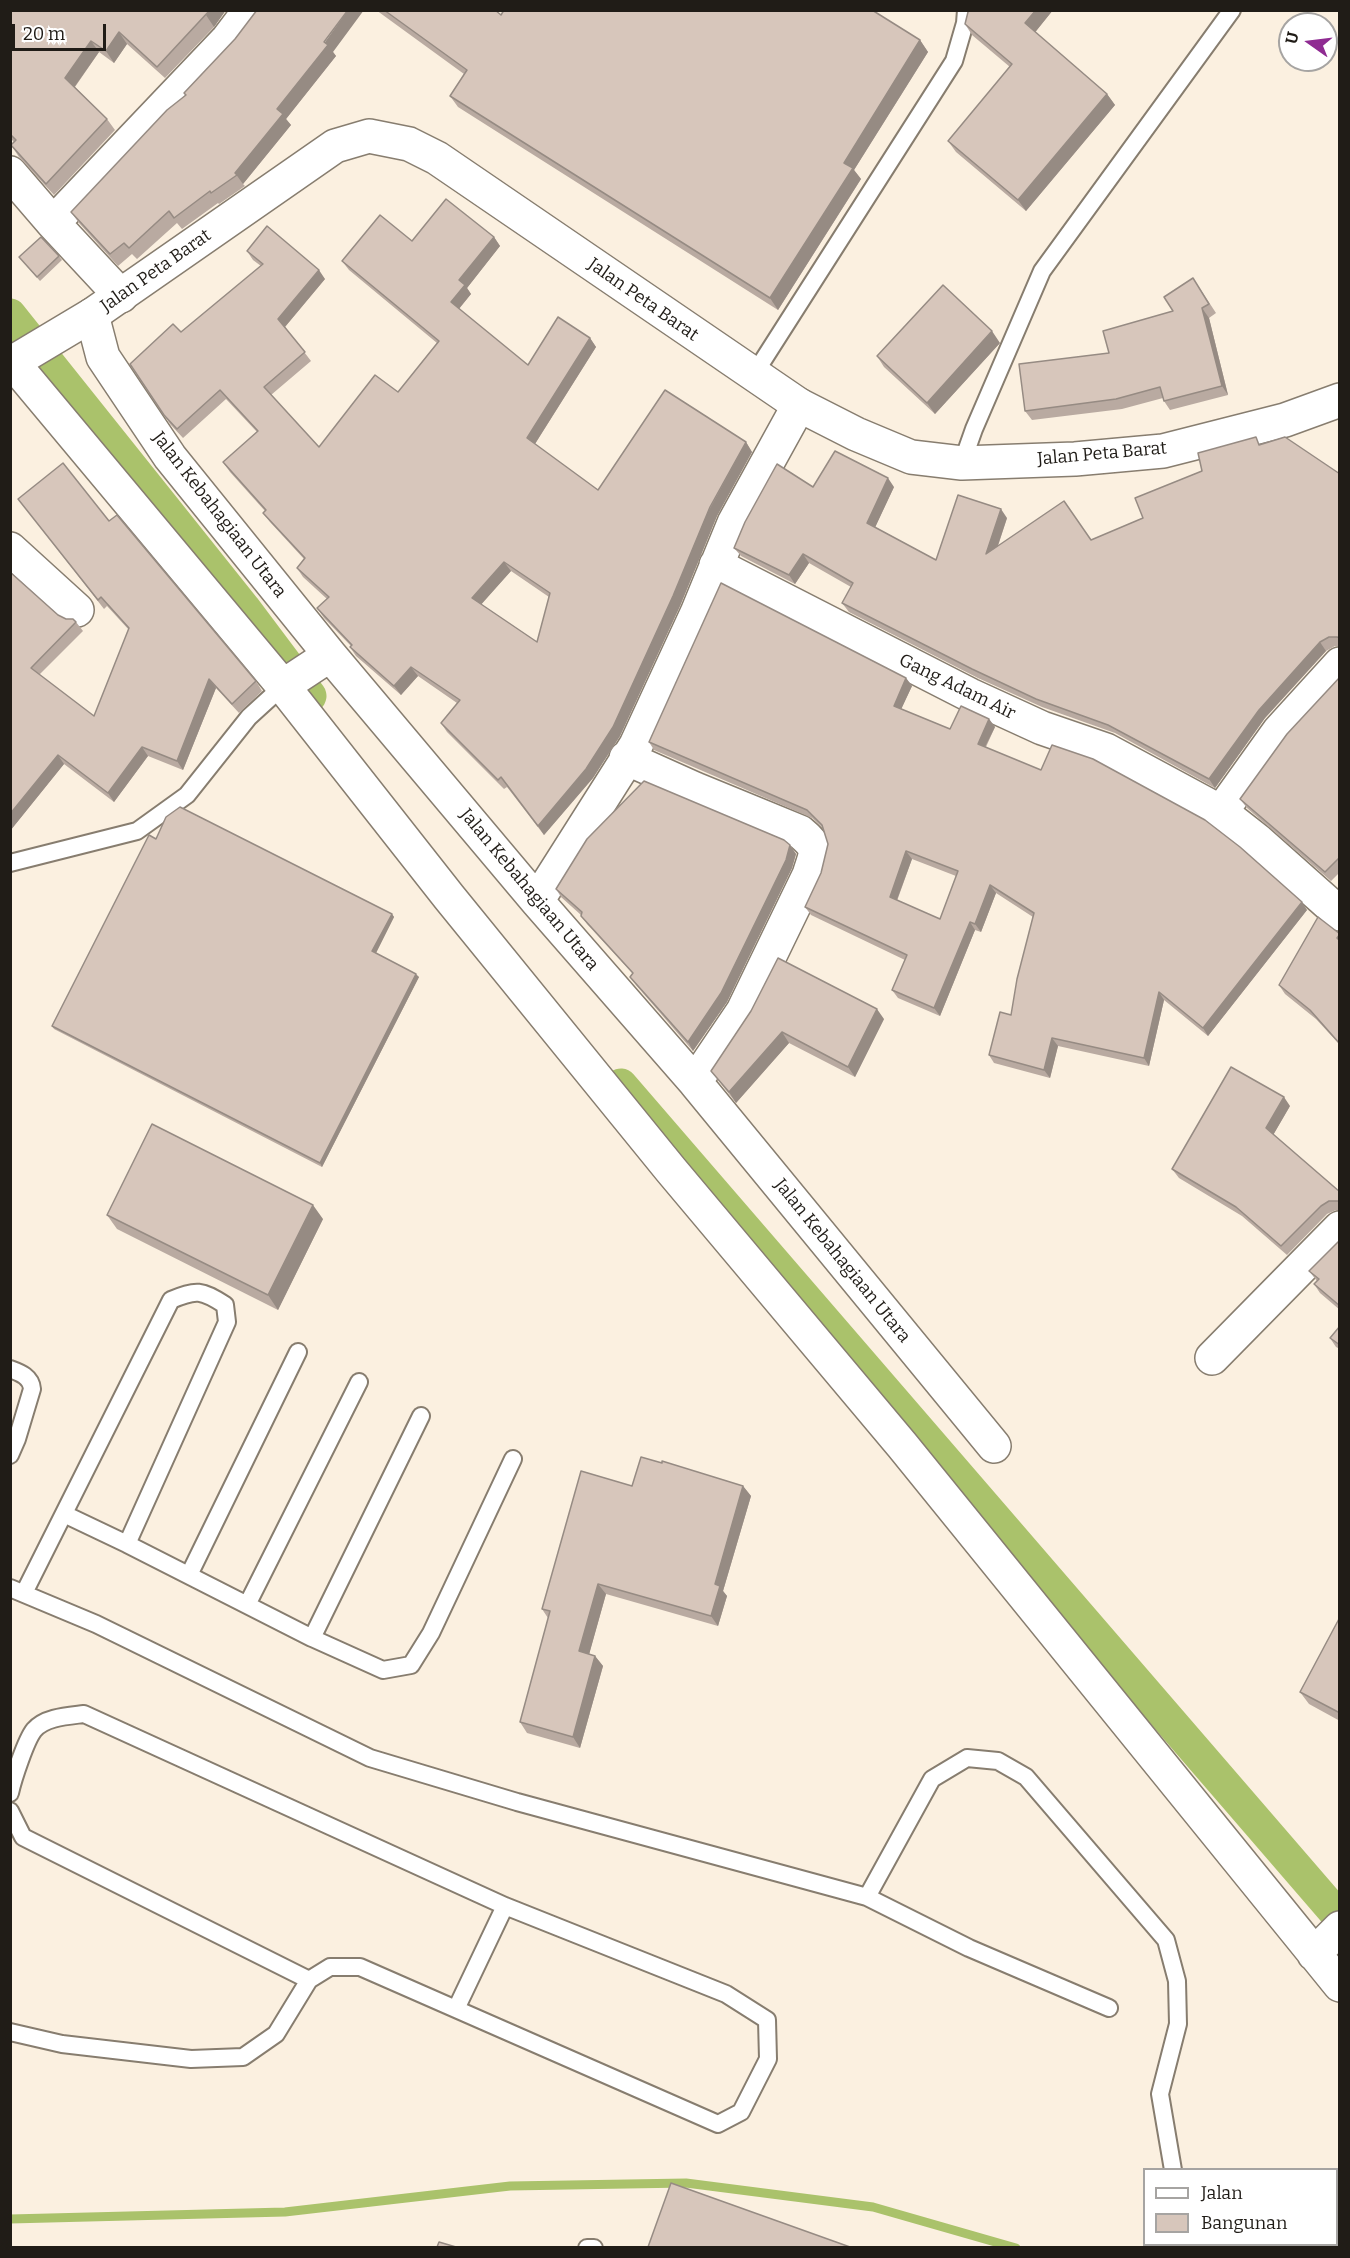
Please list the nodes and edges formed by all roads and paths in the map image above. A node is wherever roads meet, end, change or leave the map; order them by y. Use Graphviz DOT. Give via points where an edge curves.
graph roads {
  1 [pos="250,10"];
  2 [pos="966,10"];
  3 [pos="1232,10"];
  4 [pos="10,173"];
  5 [pos="53,223"];
  6 [pos="121,296"];
  7 [pos="91,317"];
  8 [pos="14,363"];
  9 [pos="753,376"];
  10 [pos="1340,400"];
  11 [pos="799,405"];
  12 [pos="962,463"];
  13 [pos="10,549"];
  14 [pos="716,565"];
  15 [pos="77,610"];
  16 [pos="327,658"];
  17 [pos="1340,664"];
  18 [pos="285,685"];
  19 [pos="626,758"];
  20 [pos="1221,812"];
  21 [pos="10,862"];
  22 [pos="537,901"];
  23 [pos="1340,914"];
  24 [pos="695,1082"];
  25 [pos="1340,1228"];
  26 [pos="298,1352"];
  27 [pos="1212,1358"];
  28 [pos="10,1369"];
  29 [pos="359,1382"];
  30 [pos="421,1416"];
  31 [pos="994,1446"];
  32 [pos="10,1455"];
  33 [pos="513,1459"];
  34 [pos="64,1514"];
  35 [pos="127,1544"];
  36 [pos="189,1575"];
  37 [pos="17,1590"];
  38 [pos="248,1605"];
  39 [pos="312,1638"];
  40 [pos="10,1793"];
  41 [pos="10,1811"];
  42 [pos="867,1897"];
  43 [pos="505,1906"];
  44 [pos="1328,1939"];
  45 [pos="309,1980"];
  46 [pos="1340,1985"];
  47 [pos="1110,2008"];
  48 [pos="456,2009"];
  49 [pos="10,2032"];
  50 [pos="1173,2168"];
  51 [pos="587,2247"];
  52 [pos="594,2247"];
  1 -- 5 [label="street" via="228,39"];
  2 -- 9 [label="lane" via="954,61"];
  3 -- 12 [label="lane" via="1042,271"];
  4 -- 5 [label="street"];
  5 -- 6 [label="street"];
  6 -- 7 [label="street, Jalan Peta Barat"];
  6 -- 9 [label="street, Jalan Peta Barat" via="336,146 369,136 409,144 437,158"];
  7 -- 8 [label="street, Jalan Peta Barat"];
  7 -- 16 [label="street, Jalan Kebahagiaan Utara" via="103,357 170,457"];
  8 -- 18 [label="street"];
  9 -- 11 [label="street, Jalan Peta Barat"];
  10 -- 12 [label="street, Jalan Peta Barat" via="1285,420 1163,451"];
  11 -- 12 [label="street, Jalan Peta Barat" via="911,458"];
  11 -- 14 [label="street"];
  13 -- 15 [label="street"];
  14 -- 19 [label="street" via="636,745"];
  14 -- 20 [label="street, Gang Adam Air" via="970,695 1042,728 1106,750"];
  16 -- 18 [label="street"];
  16 -- 22 [label="street, Jalan Kebahagiaan Utara"];
  17 -- 20 [label="street" via="1279,731"];
  18 -- 21 [label="lane" via="249,717 187,795 137,831"];
  18 -- 44 [label="street" via="449,897 664,1161 902,1445"];
  19 -- 22 [label="street"];
  19 -- 24 [label="street" via="800,832 816,851 809,875 743,1011"];
  20 -- 23 [label="street, Gang Adam Air"];
  22 -- 24 [label="street, Jalan Kebahagiaan Utara"];
  24 -- 31 [label="street, Jalan Kebahagiaan Utara"];
  25 -- 27 [label="street"];
  26 -- 36 [label="lane"];
  28 -- 32 [label="lane" via="27,1377 32,1389"];
  29 -- 38 [label="lane"];
  30 -- 39 [label="lane"];
  33 -- 39 [label="lane" via="431,1633 411,1665 383,1670"];
  34 -- 35 [label="lane"];
  34 -- 35 [label="lane" via="171,1300 189,1292 208,1294 225,1305 227,1322"];
  34 -- 37 [label="lane"];
  35 -- 36 [label="lane"];
  36 -- 38 [label="lane"];
  37 -- 42 [label="lane" via="96,1624 370,1758"];
  38 -- 39 [label="lane"];
  40 -- 43 [label="lane" via="13,1777 35,1729 56,1718 84,1714"];
  41 -- 45 [label="lane" via="23,1837"];
  42 -- 47 [label="lane" via="969,1948"];
  42 -- 50 [label="lane" via="932,1779 967,1758 998,1761 1026,1777 1166,1940 1177,1981 1178,2025 1160,2094"];
  43 -- 48 [label="lane"];
  43 -- 48 [label="lane" via="726,1994 767,2019 768,2059 741,2112 718,2124"];
  44 -- 46 [label="street"];
  45 -- 48 [label="lane" via="330,1967 360,1967"];
  45 -- 49 [label="lane" via="276,2034 243,2057 190,2059 62,2044"];
  51 -- 52 [label="lane"];
}
